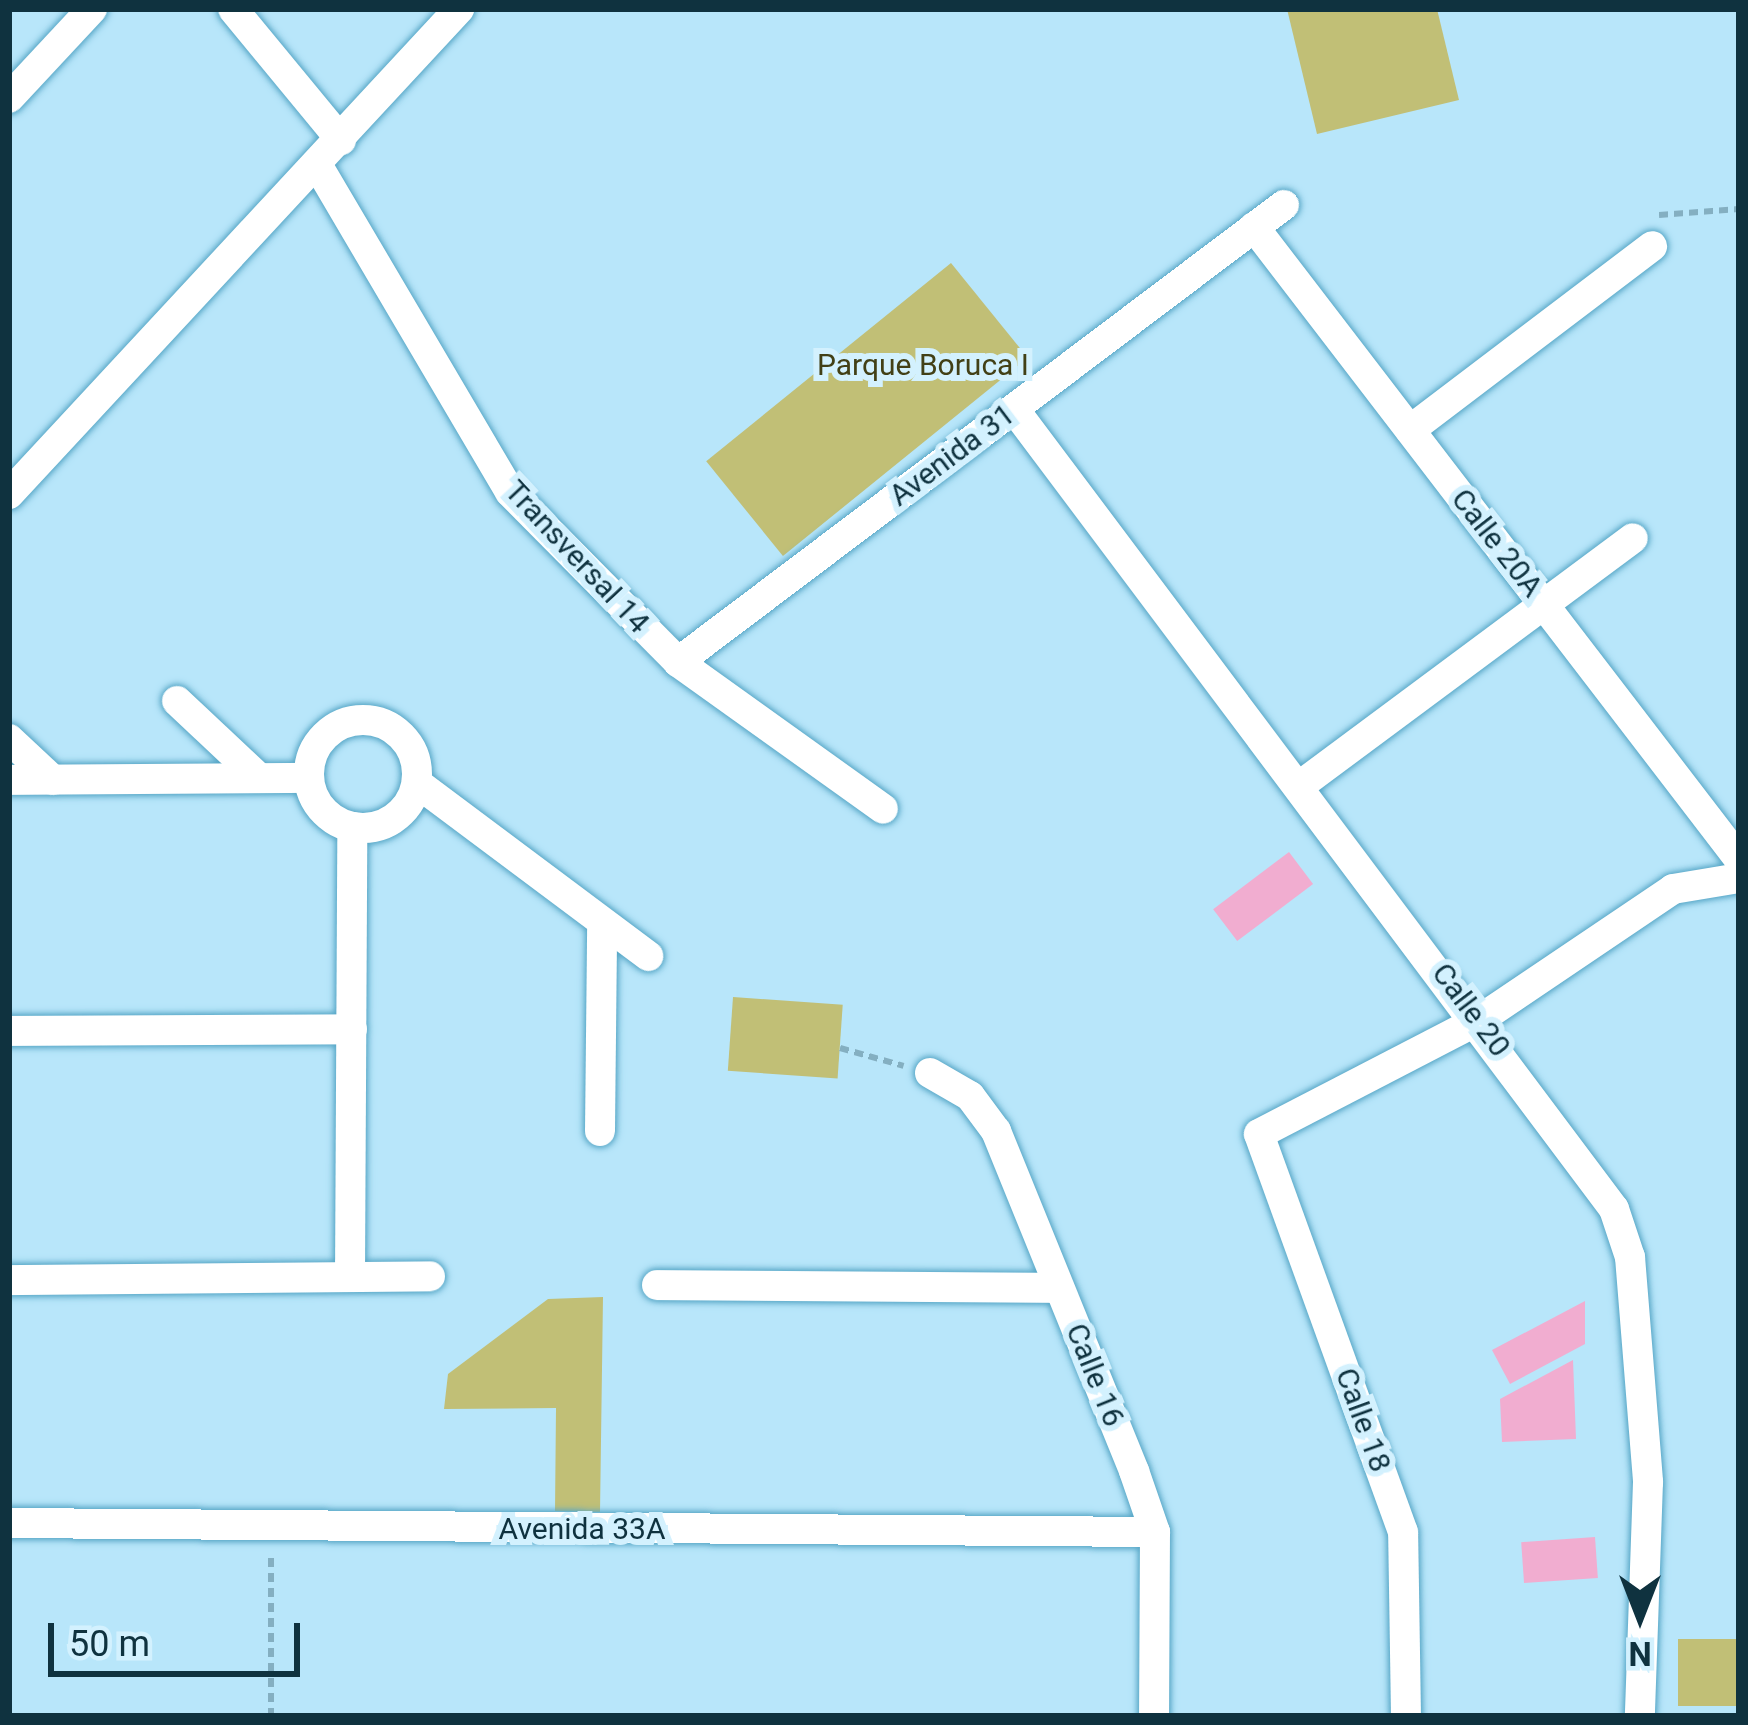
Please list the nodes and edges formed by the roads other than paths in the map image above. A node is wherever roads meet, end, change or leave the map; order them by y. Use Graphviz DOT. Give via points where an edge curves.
graph roads {
  1 [pos="92,9"];
  2 [pos="233,9"];
  3 [pos="459,9"];
  4 [pos="9,98"];
  5 [pos="341,140"];
  6 [pos="318,166"];
  7 [pos="1284,205"];
  8 [pos="1254,227"];
  9 [pos="1652,246"];
  10 [pos="1014,409"];
  11 [pos="1409,430"];
  12 [pos="9,494"];
  13 [pos="1633,538"];
  14 [pos="1545,605"];
  15 [pos="678,662"];
  16 [pos="177,701"];
  17 [pos="9,740"];
  18 [pos="258,777"];
  19 [pos="309,778"];
  20 [pos="9,780"];
  21 [pos="53,780"];
  22 [pos="417,783"];
  23 [pos="1302,784"];
  24 [pos="883,809"];
  25 [pos="352,827"];
  26 [pos="1739,859"];
  27 [pos="1739,878"];
  28 [pos="602,923"];
  29 [pos="649,956"];
  30 [pos="1479,1020"];
  31 [pos="352,1030"];
  32 [pos="9,1031"];
  33 [pos="930,1073"];
  34 [pos="600,1131"];
  35 [pos="430,1276"];
  36 [pos="350,1277"];
  37 [pos="9,1280"];
  38 [pos="657,1285"];
  39 [pos="1060,1288"];
  40 [pos="9,1523"];
  41 [pos="1155,1532"];
  42 [pos="1154,1716"];
  43 [pos="1406,1716"];
  44 [pos="1640,1716"];
  1 -- 4 [label="street"];
  2 -- 5 [label="street"];
  3 -- 5 [label="street"];
  5 -- 6 [label="street"];
  6 -- 12 [label="street" via="163,321"];
  6 -- 15 [label="street, Transversal 14" via="510,492"];
  7 -- 8 [label="street, Avenida 31"];
  8 -- 10 [label="street, Avenida 31"];
  8 -- 11 [label="street, Calle 20A"];
  9 -- 11 [label="street"];
  10 -- 15 [label="street, Avenida 31"];
  10 -- 23 [label="street, Calle 20"];
  11 -- 14 [label="street, Calle 20A"];
  13 -- 14 [label="street"];
  14 -- 23 [label="street"];
  14 -- 26 [label="street, Calle 20A"];
  15 -- 24 [label="street, Transversal 14"];
  16 -- 18 [label="street"];
  17 -- 21 [label="street"];
  18 -- 19 [label="street"];
  18 -- 21 [label="street"];
  19 -- 22 [label="street" via="318,744 365,721 384,724 411,748"];
  19 -- 25 [label="street" via="322,810"];
  20 -- 21 [label="street"];
  22 -- 25 [label="street" via="386,823"];
  22 -- 28 [label="street"];
  23 -- 30 [label="street, Calle 20"];
  25 -- 31 [label="street"];
  27 -- 30 [label="street" via="1673,889"];
  28 -- 29 [label="street"];
  28 -- 34 [label="street"];
  30 -- 43 [label="street, Calle 18" via="1259,1134 1403,1532"];
  30 -- 44 [label="street, Calle 20" via="1624,1230 1648,1482"];
  31 -- 32 [label="street"];
  31 -- 36 [label="street"];
  33 -- 39 [label="street, Calle 16" via="970,1096 996,1132"];
  35 -- 36 [label="street"];
  36 -- 37 [label="street"];
  38 -- 39 [label="street"];
  39 -- 41 [label="street, Calle 16"];
  40 -- 41 [label="street, Avenida 33A"];
  41 -- 42 [label="street, Calle 16"];
}
